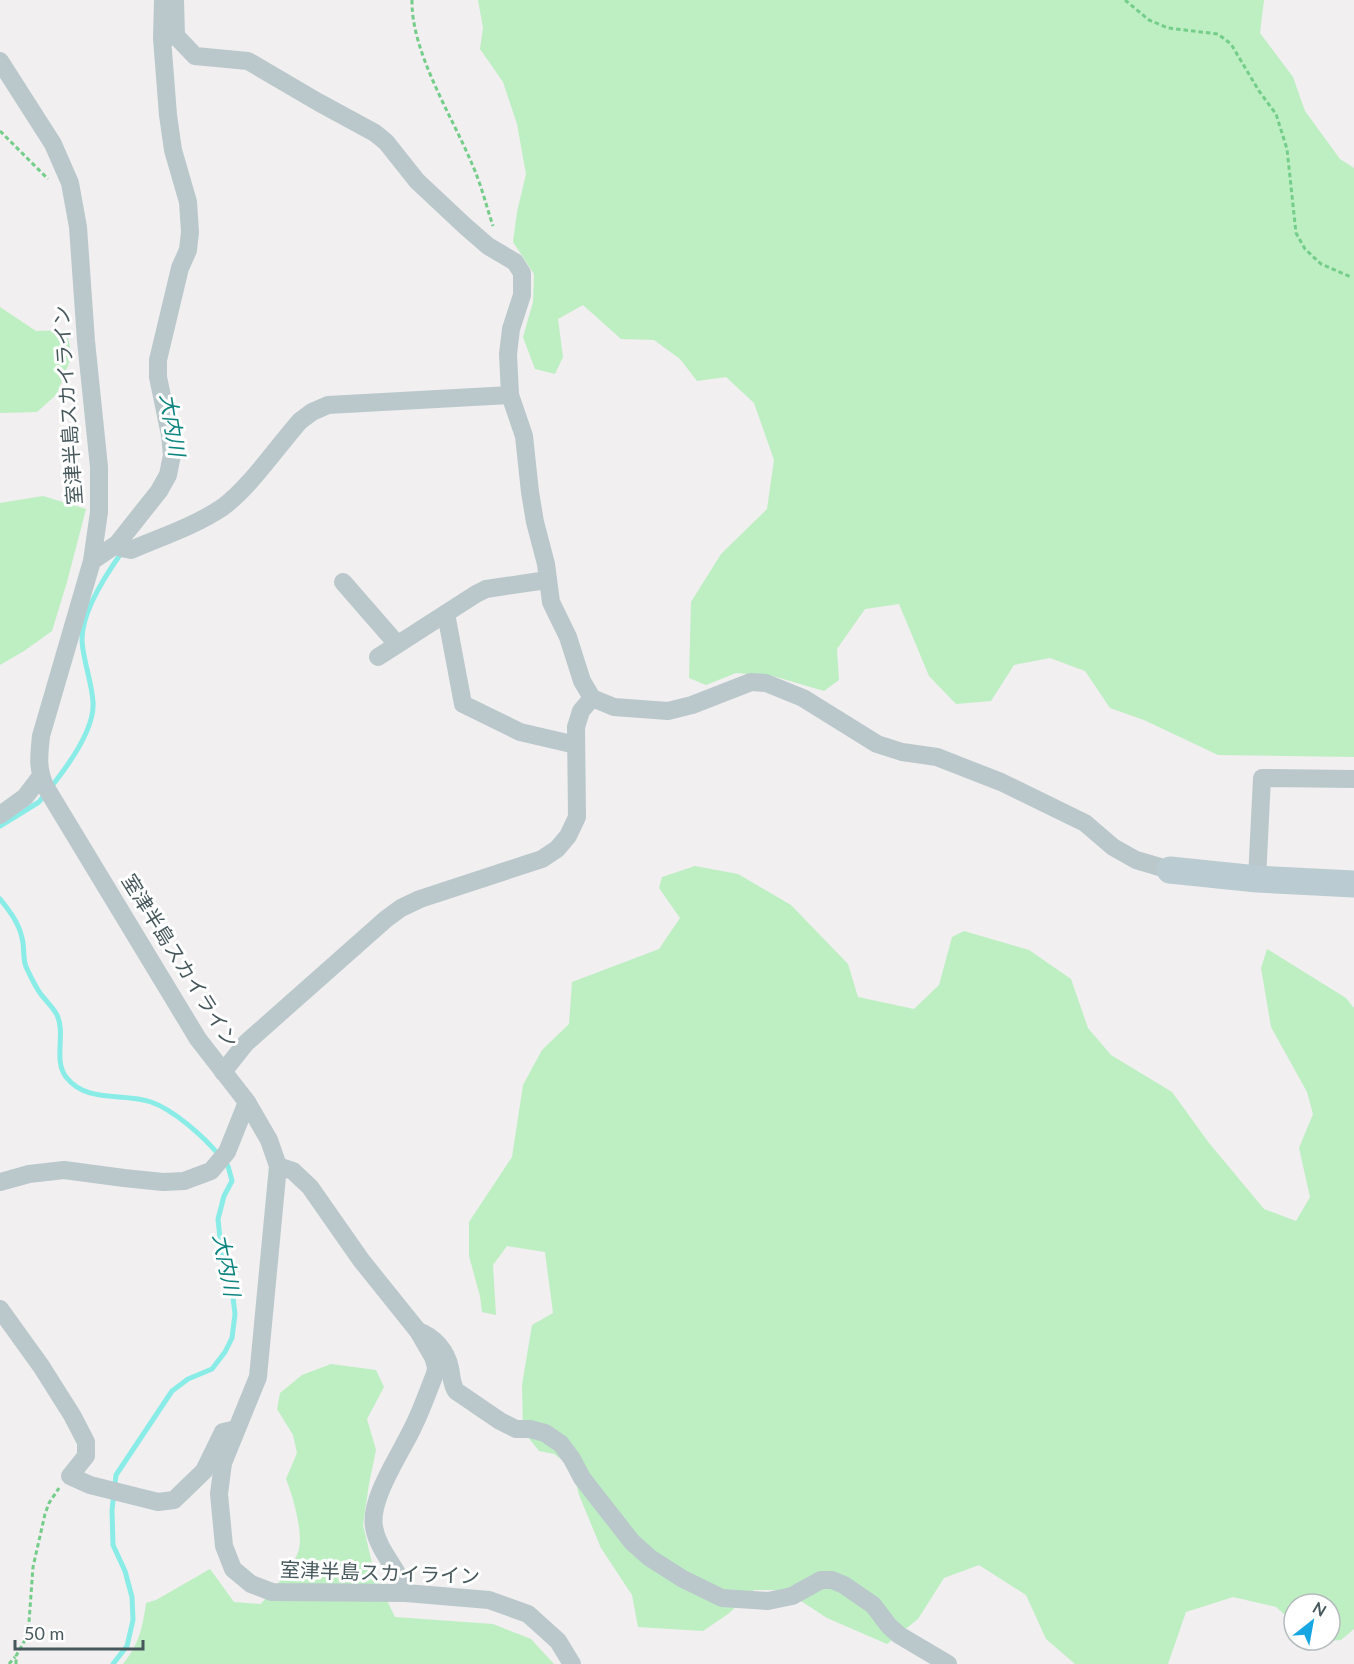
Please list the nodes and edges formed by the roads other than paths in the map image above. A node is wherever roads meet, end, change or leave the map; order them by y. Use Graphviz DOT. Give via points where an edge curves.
graph roads {
  1 [pos="163,0"];
  2 [pos="176,0"];
  3 [pos="169,37"];
  4 [pos="0,61"];
  5 [pos="510,395"];
  6 [pos="122,547"];
  7 [pos="92,561"];
  8 [pos="547,580"];
  9 [pos="343,582"];
  10 [pos="445,614"];
  11 [pos="398,644"];
  12 [pos="378,657"];
  13 [pos="592,698"];
  14 [pos="576,745"];
  15 [pos="41,776"];
  16 [pos="1354,779"];
  17 [pos="0,815"];
  18 [pos="1170,870"];
  19 [pos="1257,879"];
  20 [pos="1354,884"];
  21 [pos="223,1072"];
  22 [pos="247,1102"];
  23 [pos="278,1166"];
  24 [pos="0,1182"];
  25 [pos="0,1309"];
  26 [pos="418,1331"];
  27 [pos="236,1429"];
  28 [pos="406,1593"];
  29 [pos="572,1664"];
  30 [pos="948,1664"];
  1 -- 3 [label="street"];
  2 -- 3 [label="street"];
  3 -- 5 [label="street" via="195,56 248,61 375,133 417,181 488,246 515,262 522,273 522,295 511,329"];
  3 -- 6 [label="street" via="171,138 188,202 190,232 158,360 172,455 168,475"];
  4 -- 7 [label="street, 室津半島スカイライン" via="52,144 70,183 78,227 99,467 99,512"];
  5 -- 6 [label="street" via="327,405 300,421 238,495 222,507 195,522"];
  5 -- 8 [label="street" via="524,436"];
  6 -- 7 [label="street"];
  7 -- 15 [label="street, 室津半島スカイライン" via="41,736"];
  8 -- 10 [label="street" via="486,589"];
  8 -- 13 [label="street" via="551,602"];
  9 -- 11 [label="street"];
  10 -- 11 [label="street"];
  10 -- 14 [label="street" via="463,704 520,732"];
  11 -- 12 [label="street"];
  13 -- 14 [label="street" via="581,711"];
  13 -- 18 [label="street" via="614,707 668,711 751,682 766,683 803,698 877,744 937,757 1001,782 1085,823 1136,860"];
  14 -- 21 [label="street" via="577,817 557,849 542,859 401,908 246,1042"];
  15 -- 17 [label="street" via="25,797"];
  15 -- 21 [label="street, 室津半島スカイライン" via="198,1039"];
  16 -- 19 [label="street" via="1262,778"];
  18 -- 19 [label="street"];
  19 -- 20 [label="street"];
  21 -- 22 [label="street, 室津半島スカイライン"];
  22 -- 23 [label="street, 室津半島スカイライン"];
  22 -- 24 [label="street" via="227,1152 211,1171 184,1181 64,1170"];
  23 -- 26 [label="street" via="294,1171 310,1187"];
  23 -- 27 [label="street, 室津半島スカイライン" via="258,1377"];
  25 -- 27 [label="street" via="41,1366 87,1442 86,1456 70,1476 158,1502 174,1500 204,1471 223,1431"];
  26 -- 28 [label="street" via="433,1357 435,1374 373,1515 375,1530"];
  26 -- 30 [label="street" via="432,1338 447,1356 456,1391 500,1421 516,1429 545,1433 561,1444 632,1542 666,1569 722,1598 743,1600 768,1601 792,1596 821,1580 832,1580 873,1605 899,1635"];
  27 -- 28 [label="street, 室津半島スカイライン" via="223,1463 219,1494 224,1546 233,1569 251,1584 272,1592"];
  28 -- 29 [label="street, 室津半島スカイライン" via="489,1600 528,1614 558,1641"];
}
